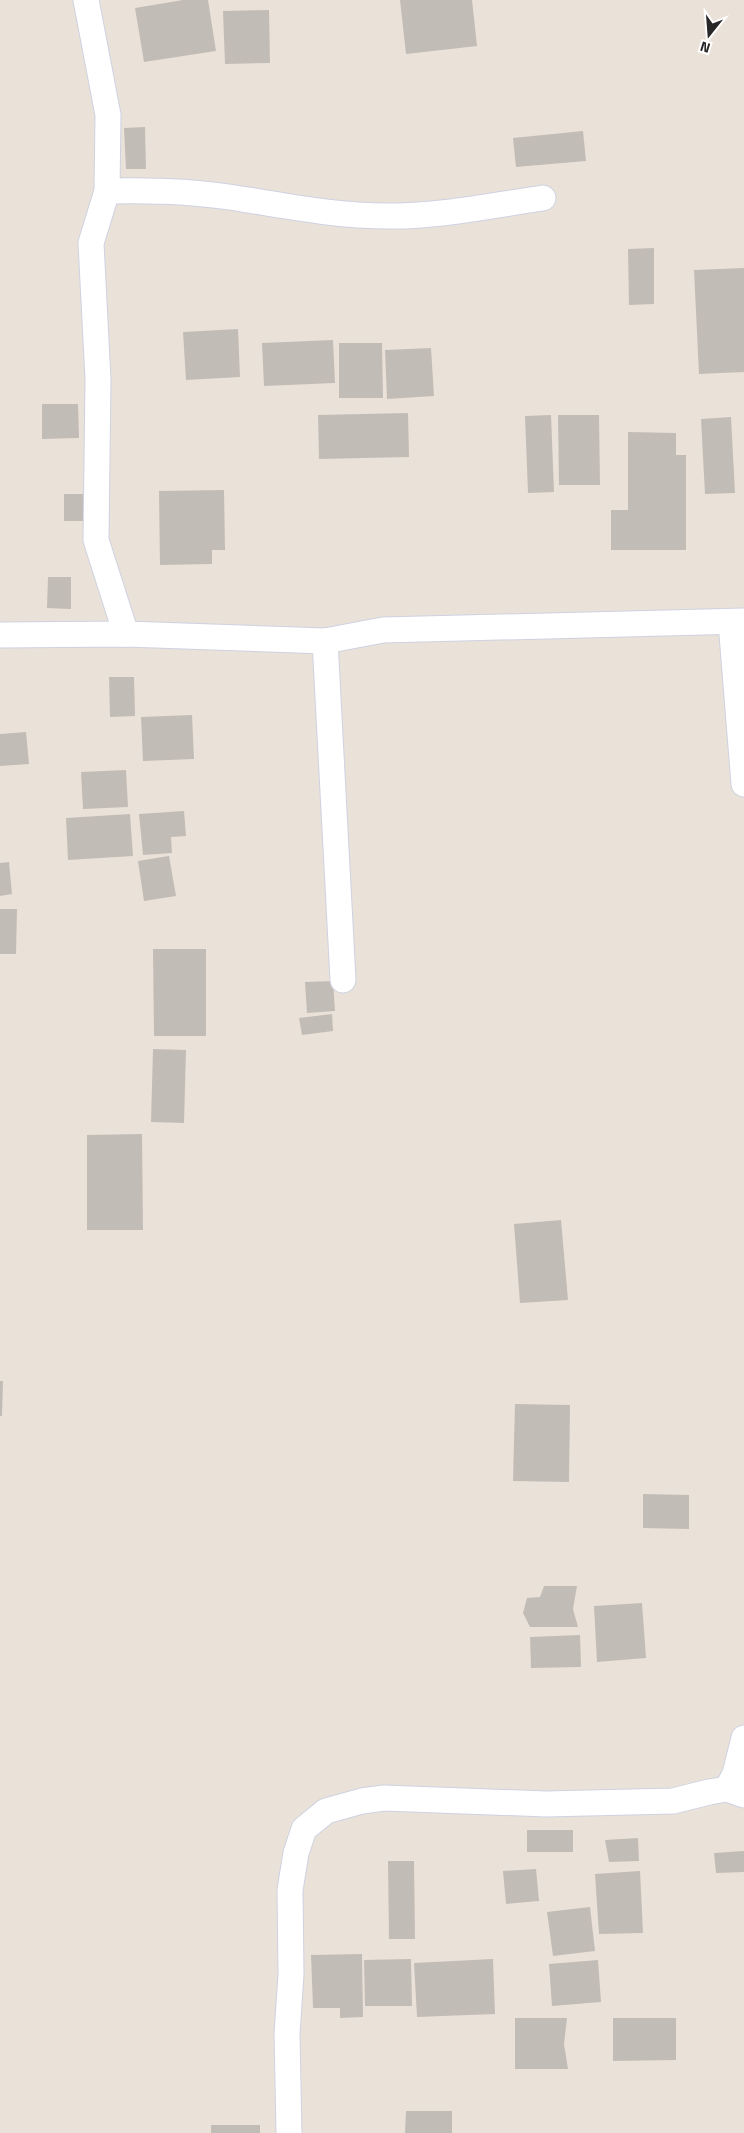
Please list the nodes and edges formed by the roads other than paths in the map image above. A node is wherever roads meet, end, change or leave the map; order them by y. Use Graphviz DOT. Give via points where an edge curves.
graph roads {
  1 [pos="86,0"];
  2 [pos="107,191"];
  3 [pos="543,198"];
  4 [pos="738,622"];
  5 [pos="126,634"];
  6 [pos="0,635"];
  7 [pos="324,641"];
  8 [pos="744,784"];
  9 [pos="343,980"];
  10 [pos="744,1738"];
  11 [pos="736,1792"];
  12 [pos="289,2133"];
  1 -- 2 [label="street" via="108,115"];
  2 -- 3 [label="street" via="156,190 309,210 389,216"];
  2 -- 5 [label="street" via="92,243 98,379 96,540"];
  4 -- 7 [label="street" via="383,630"];
  4 -- 8 [label="street"];
  5 -- 6 [label="street"];
  5 -- 7 [label="street"];
  7 -- 9 [label="street"];
  10 -- 11 [label="street" via="735,1774"];
  11 -- 12 [label="street" via="709,1792 673,1801 546,1804 384,1798 326,1811 304,1829 290,1890"];
}
